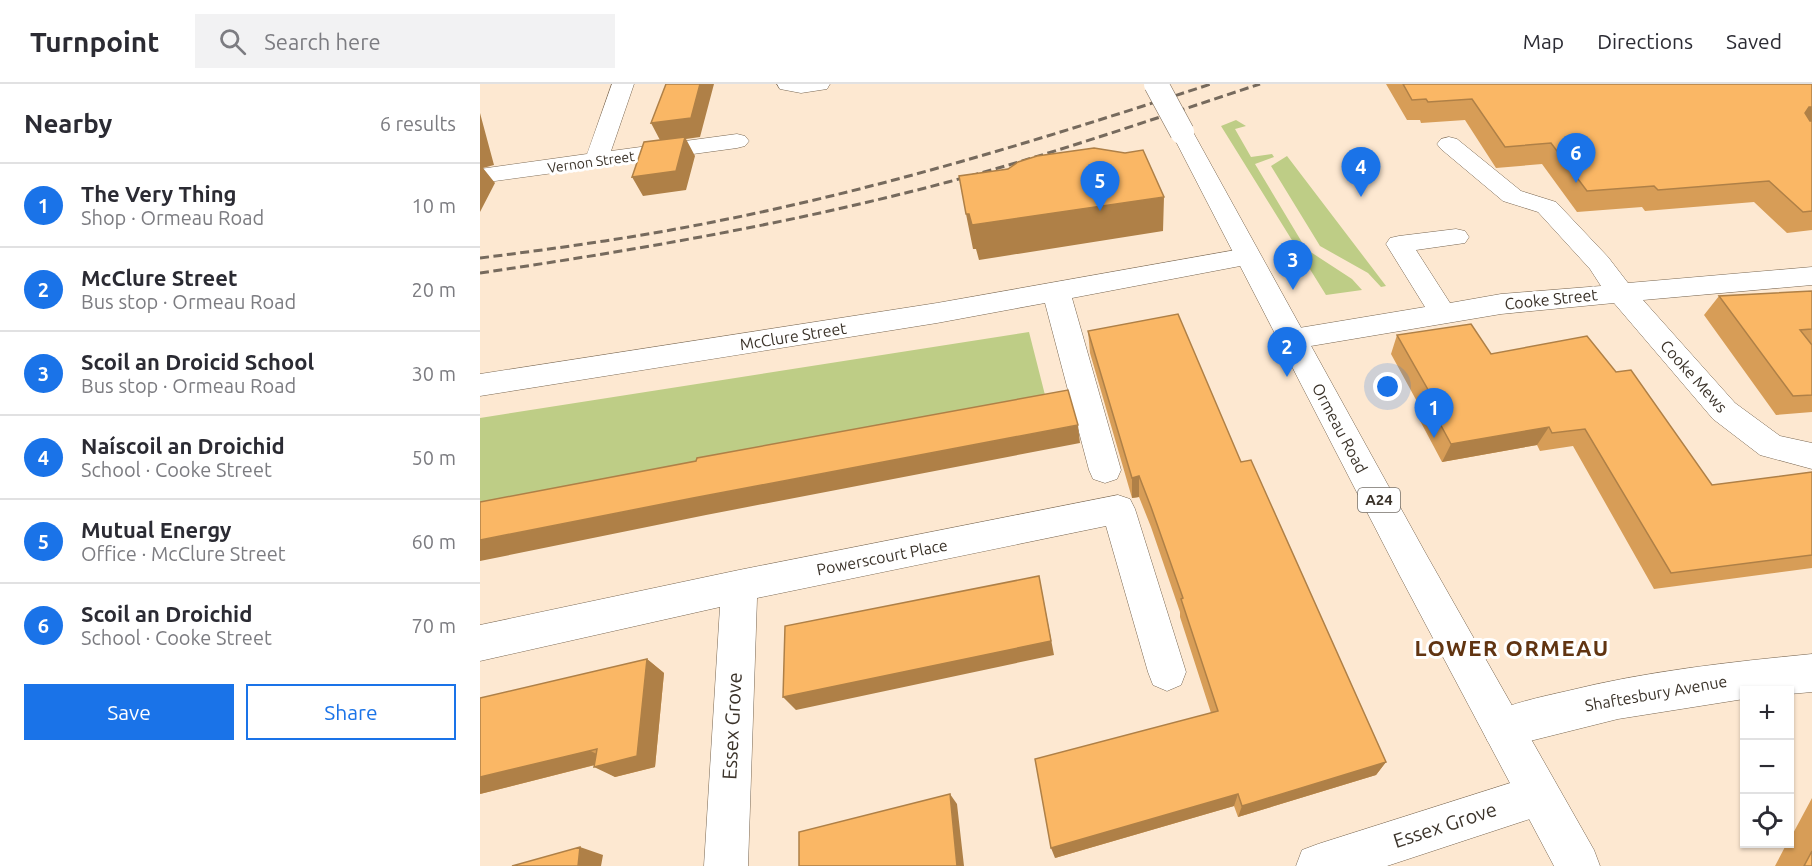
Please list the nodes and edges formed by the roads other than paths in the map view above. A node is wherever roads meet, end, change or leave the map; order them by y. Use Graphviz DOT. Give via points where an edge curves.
graph roads {
  1 [pos="623,84"];
  2 [pos="819,84"];
  3 [pos="1156,84"];
  4 [pos="788,85"];
  5 [pos="737,141"];
  6 [pos="1449,144"];
  7 [pos="596,162"];
  8 [pos="480,176"];
  9 [pos="1456,237"];
  10 [pos="1247,257"];
  11 [pos="1812,276"];
  12 [pos="1056,291"];
  13 [pos="1620,292"];
  14 [pos="1442,312"];
  15 [pos="1293,339"];
  16 [pos="480,385"];
  17 [pos="1812,456"];
  18 [pos="1105,470"];
  19 [pos="738,585"];
  20 [pos="480,643"];
  21 [pos="1167,672"];
  22 [pos="1812,673"];
  23 [pos="1502,728"];
  24 [pos="1539,795"];
  25 [pos="726,866"];
  26 [pos="1318,866"];
  27 [pos="1578,866"];
  1 -- 7 [label="street"];
  2 -- 4 [label="street"];
  3 -- 10 [label="street, Ormeau Road / A24, bridge"];
  5 -- 7 [label="street, Vernon Street"];
  6 -- 13 [label="street, Cooke Mews" via="1512,196 1547,207"];
  7 -- 8 [label="street, Vernon Street"];
  9 -- 14 [label="street" via="1399,244"];
  10 -- 12 [label="street, McClure Street"];
  10 -- 15 [label="street, Ormeau Road / A24"];
  11 -- 13 [label="street, Cooke Street"];
  12 -- 16 [label="street, McClure Street"];
  12 -- 18 [label="street"];
  13 -- 14 [label="street, Cooke Street"];
  13 -- 17 [label="street, Cooke Mews" via="1724,411 1771,446"];
  14 -- 15 [label="street, Cooke Street"];
  15 -- 23 [label="street, Ormeau Road / A24"];
  19 -- 20 [label="street, Powerscourt Place"];
  19 -- 21 [label="street, Powerscourt Place" via="1118,509"];
  19 -- 25 [label="street, Essex Grove"];
  22 -- 23 [label="street, Shaftesbury Avenue" via="1705,683 1611,699"];
  23 -- 24 [label="street, Ormeau Road / A24"];
  24 -- 26 [label="street, Essex Grove"];
  24 -- 27 [label="street, Ormeau Road / A24"];
}
